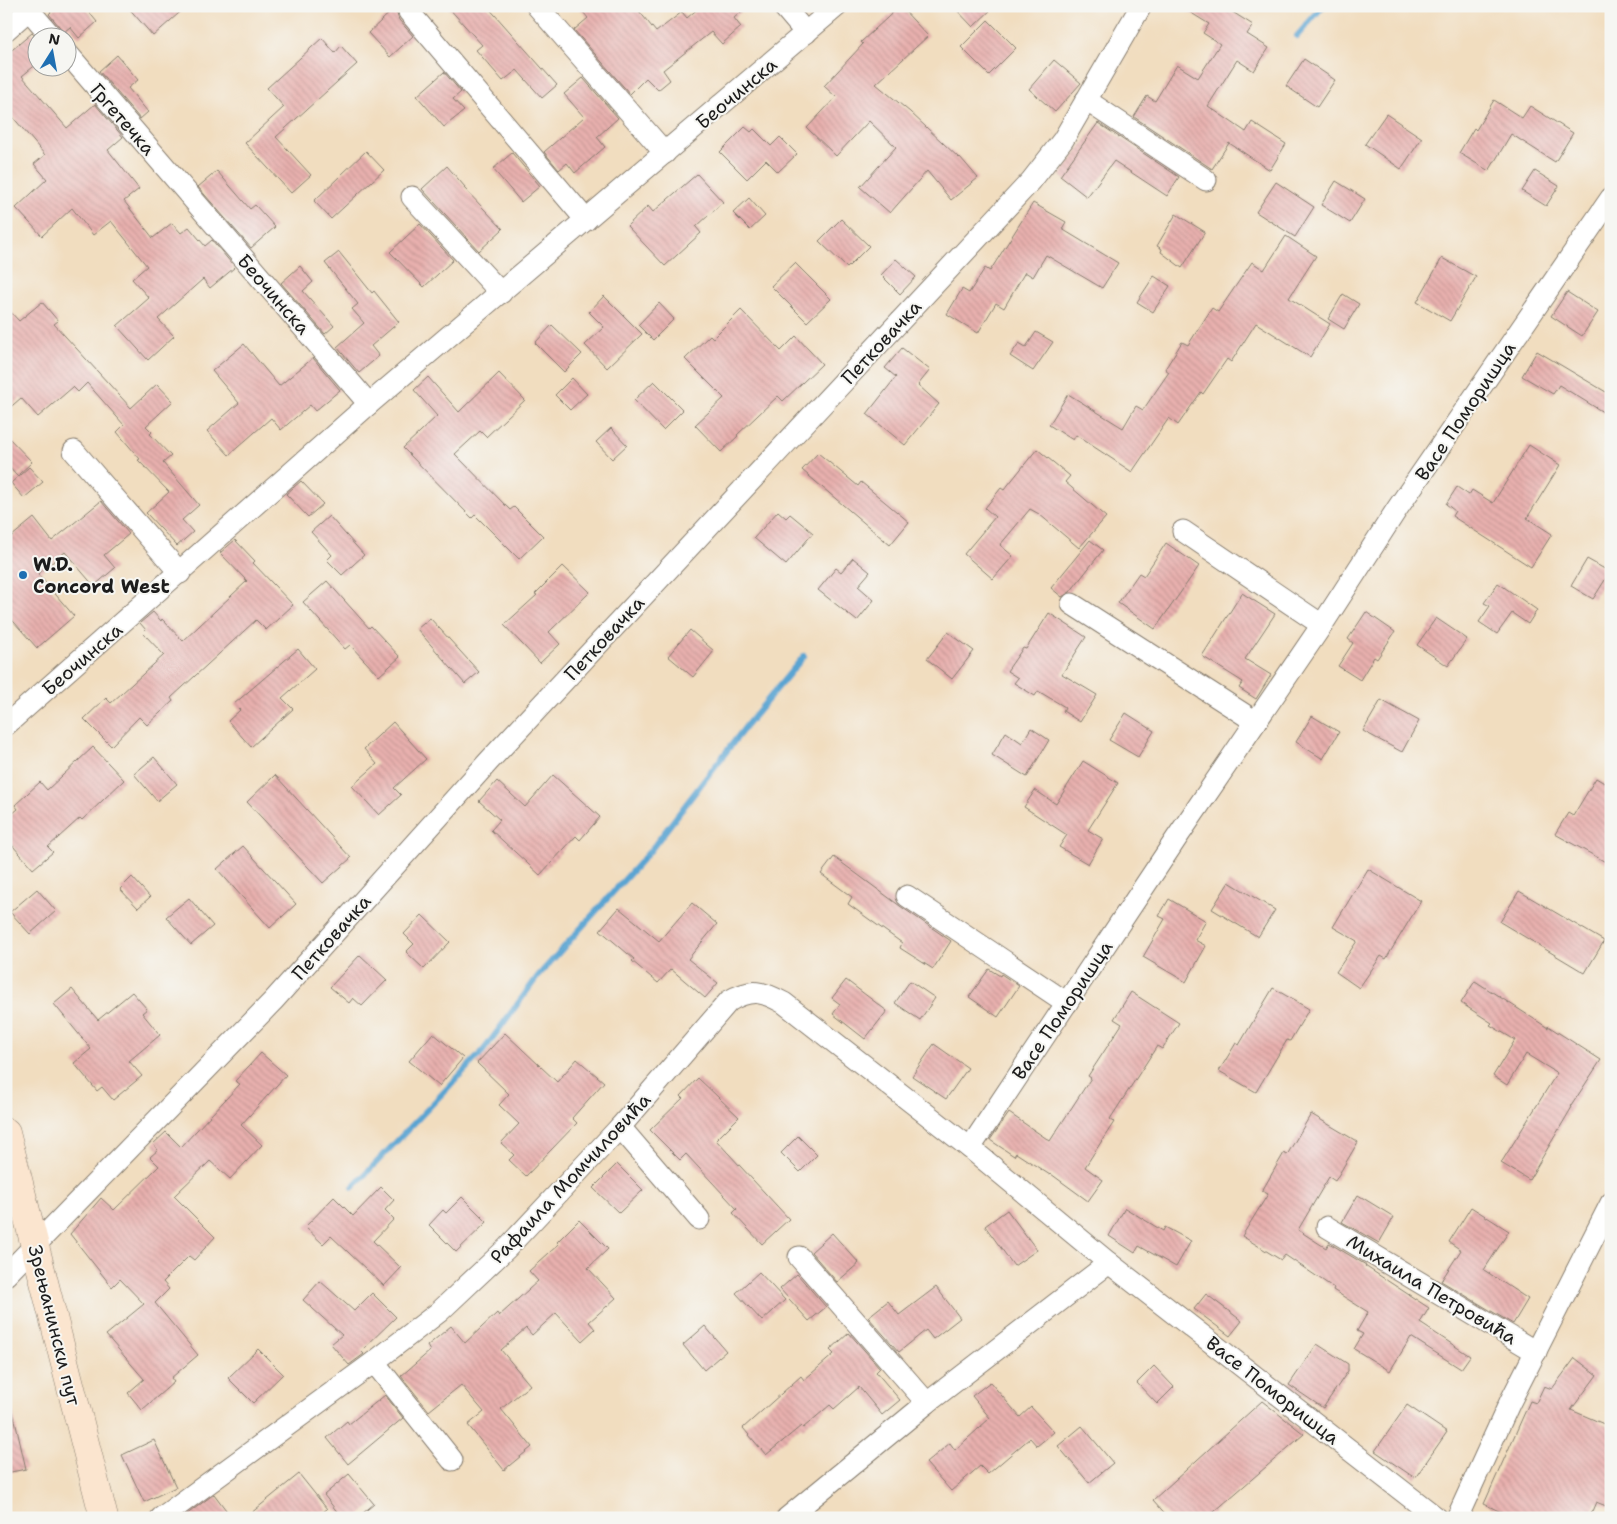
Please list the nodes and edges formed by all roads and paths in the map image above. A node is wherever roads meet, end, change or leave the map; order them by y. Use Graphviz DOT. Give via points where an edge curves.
graph roads {
  1 [pos="537,6"];
  2 [pos="783,6"];
  3 [pos="837,6"];
  4 [pos="1140,6"];
  5 [pos="31,8"];
  6 [pos="409,12"];
  7 [pos="46,28"];
  8 [pos="6,30"];
  9 [pos="806,33"];
  10 [pos="78,66"];
  11 [pos="1086,100"];
  12 [pos="665,153"];
  13 [pos="1206,180"];
  14 [pos="179,184"];
  15 [pos="412,197"];
  16 [pos="1611,198"];
  17 [pos="586,220"];
  18 [pos="501,293"];
  19 [pos="369,404"];
  20 [pos="74,450"];
  21 [pos="1183,531"];
  22 [pos="180,573"];
  23 [pos="1072,604"];
  24 [pos="1322,626"];
  25 [pos="1256,722"];
  26 [pos="6,725"];
  27 [pos="907,896"];
  28 [pos="1067,1003"];
  29 [pos="620,1127"];
  30 [pos="6,1132"];
  31 [pos="970,1148"];
  32 [pos="1611,1203"];
  33 [pos="698,1219"];
  34 [pos="1327,1227"];
  35 [pos="36,1244"];
  36 [pos="799,1257"];
  37 [pos="1109,1263"];
  38 [pos="6,1274"];
  39 [pos="1536,1352"];
  40 [pos="374,1362"];
  41 [pos="927,1404"];
  42 [pos="452,1460"];
  43 [pos="104,1518"];
  44 [pos="161,1518"];
  45 [pos="787,1518"];
  46 [pos="1437,1518"];
  47 [pos="1457,1518"];
  1 -- 12 [label="street"];
  2 -- 9 [label="street"];
  3 -- 9 [label="street, Беочинска"];
  4 -- 11 [label="street, Петковачка"];
  5 -- 7 [label="street"];
  5 -- 8 [label="street"];
  6 -- 17 [label="street"];
  9 -- 12 [label="street, Беочинска"];
  10 -- 14 [label="street, Гргетечка"];
  11 -- 13 [label="street"];
  11 -- 35 [label="street, Петковачка" via="1063,140 1031,181 489,761 273,1002"];
  12 -- 17 [label="street, Беочинска"];
  14 -- 19 [label="street, Беочинска"];
  15 -- 18 [label="street"];
  16 -- 24 [label="street, Васе Поморишца" via="1397,509"];
  17 -- 18 [label="street, Беочинска"];
  18 -- 19 [label="street, Беочинска"];
  19 -- 22 [label="street, Беочинска"];
  20 -- 22 [label="street"];
  21 -- 24 [label="street"];
  22 -- 26 [label="street, Беочинска"];
  23 -- 25 [label="street"];
  24 -- 25 [label="street, Васе Поморишца"];
  25 -- 28 [label="street, Васе Поморишца"];
  27 -- 28 [label="street"];
  28 -- 31 [label="street, Васе Поморишца"];
  29 -- 31 [label="street, Рафаила Момчиловића" via="729,1000 755,991 784,1003"];
  29 -- 33 [label="street"];
  29 -- 40 [label="street, Рафаила Момчиловића" via="500,1254 439,1312"];
  30 -- 35 [label="main road, Зрењанински пут"];
  31 -- 37 [label="street, Васе Поморишца"];
  32 -- 39 [label="street, Михаила Петровића"];
  34 -- 39 [label="street, Михаила Петровића"];
  35 -- 38 [label="street, Петковачка"];
  35 -- 43 [label="main road, Зрењанински пут"];
  36 -- 41 [label="street"];
  37 -- 41 [label="street"];
  37 -- 46 [label="street, Васе Поморишца"];
  39 -- 47 [label="street, Михаила Петровића"];
  40 -- 42 [label="street"];
  40 -- 44 [label="street, Рафаила Момчиловића"];
  41 -- 45 [label="street"];
}
